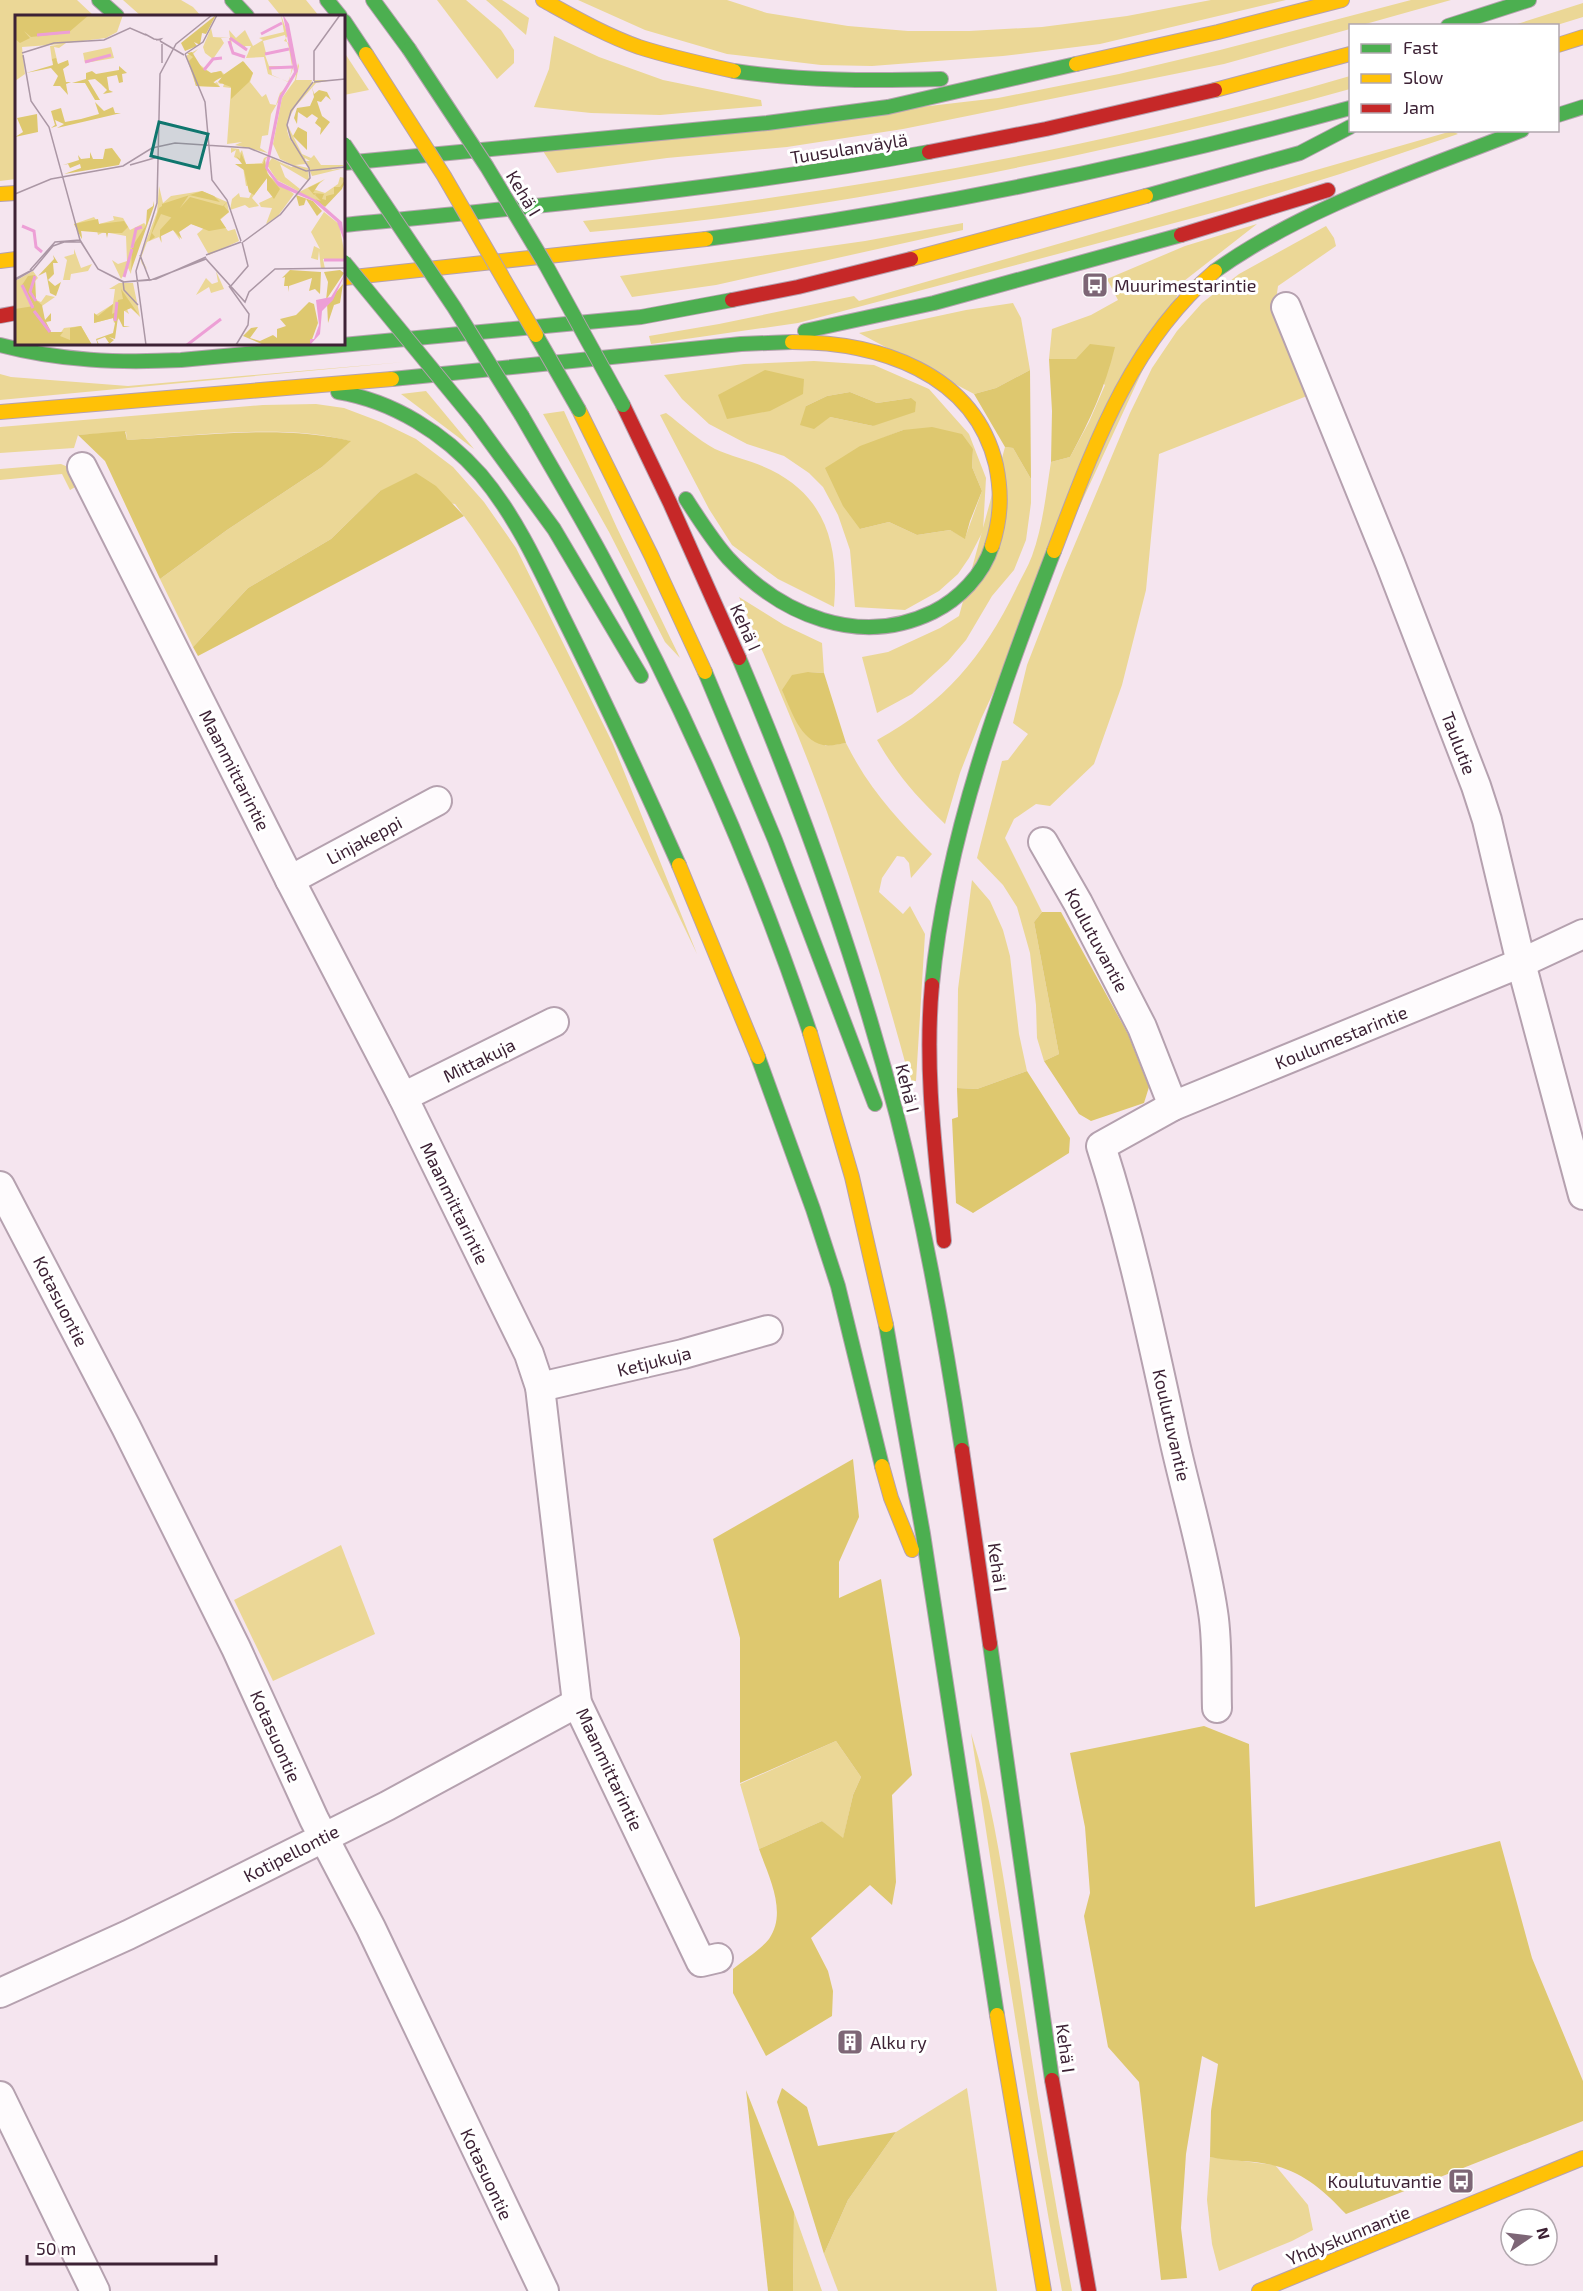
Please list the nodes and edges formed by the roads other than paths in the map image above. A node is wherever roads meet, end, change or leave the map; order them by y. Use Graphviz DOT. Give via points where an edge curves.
graph roads {
  1 [pos="99,0"];
  2 [pos="232,0"];
  3 [pos="327,0"];
  4 [pos="373,0"];
  5 [pos="543,0"];
  6 [pos="1342,0"];
  7 [pos="1529,0"];
  8 [pos="116,15"];
  9 [pos="246,15"];
  10 [pos="339,15"];
  11 [pos="345,22"];
  12 [pos="1454,24"];
  13 [pos="1583,37"];
  14 [pos="1559,44"];
  15 [pos="1349,54"];
  16 [pos="1041,72"];
  17 [pos="1349,108"];
  18 [pos="1579,108"];
  19 [pos="1559,115"];
  20 [pos="1349,128"];
  21 [pos="1505,132"];
  22 [pos="1517,132"];
  23 [pos="345,145"];
  24 [pos="345,162"];
  25 [pos="15,193"];
  26 [pos="0,195"];
  27 [pos="345,225"];
  28 [pos="15,259"];
  29 [pos="0,261"];
  30 [pos="345,263"];
  31 [pos="345,278"];
  32 [pos="1286,307"];
  33 [pos="15,314"];
  34 [pos="0,316"];
  35 [pos="0,345"];
  36 [pos="345,345"];
  37 [pos="345,345"];
  38 [pos="693,349"];
  39 [pos="204,396"];
  40 [pos="623,405"];
  41 [pos="0,412"];
  42 [pos="82,467"];
  43 [pos="650,688"];
  44 [pos="663,707"];
  45 [pos="708,775"];
  46 [pos="437,801"];
  47 [pos="1043,842"];
  48 [pos="290,880"];
  49 [pos="1583,934"];
  50 [pos="1521,963"];
  51 [pos="554,1022"];
  52 [pos="404,1097"];
  53 [pos="1173,1106"];
  54 [pos="880,1115"];
  55 [pos="888,1136"];
  56 [pos="1101,1146"];
  57 [pos="0,1186"];
  58 [pos="1583,1195"];
  59 [pos="921,1220"];
  60 [pos="945,1251"];
  61 [pos="948,1286"];
  62 [pos="768,1330"];
  63 [pos="540,1387"];
  64 [pos="964,1452"];
  65 [pos="933,1601"];
  66 [pos="577,1703"];
  67 [pos="1217,1708"];
  68 [pos="323,1836"];
  69 [pos="718,1958"];
  70 [pos="0,1993"];
  71 [pos="0,2096"];
  72 [pos="1583,2157"];
  73 [pos="95,2291"];
  74 [pos="544,2291"];
  75 [pos="1044,2291"];
  76 [pos="1089,2291"];
  77 [pos="1259,2291"];
  1 -- 8 [label="main road"];
  2 -- 9 [label="main road"];
  3 -- 10 [label="main road"];
  4 -- 40 [label="main road, Kehä I, bridge" via="487,167"];
  5 -- 16 [label="main road" via="607,34 660,55 781,79 845,83"];
  6 -- 16 [label="main road"];
  7 -- 12 [label="main road"];
  11 -- 54 [label="main road, bridge" via="444,176 579,410 634,518 698,653 761,803"];
  13 -- 14 [label="main road"];
  15 -- 27 [label="main road, Tuusulanväylä" via="1086,121 882,161 724,185"];
  16 -- 24 [label="main road" via="888,107"];
  17 -- 31 [label="main road" via="1174,154 950,201 667,243"];
  18 -- 19 [label="main road"];
  20 -- 36 [label="main road" via="1300,153 967,246 798,287 641,317"];
  21 -- 38 [label="main road" via="1195,231 934,303 826,328"];
  22 -- 60 [label="main road" via="1331,207 1228,263 1194,290 1166,322 1113,407 1015,658 974,782 943,906 931,992 930,1063"];
  23 -- 45 [label="main road, bridge" via="454,308 593,538"];
  25 -- 26 [label="main road"];
  28 -- 29 [label="main road"];
  30 -- 43 [label="main road, bridge" via="476,421 554,529"];
  32 -- 50 [label="street, Taulutie" via="1476,786"];
  33 -- 34 [label="main road"];
  35 -- 37 [label="main road" via="64,359 139,363"];
  38 -- 39 [label="main road"];
  38 -- 40 [label="main road" via="824,343 864,350 926,373 961,400 977,420 995,458 1003,493 998,533 990,555 960,596 943,608 902,625 868,628 840,625 783,604 733,564"];
  39 -- 41 [label="main road"];
  39 -- 65 [label="main road" via="342,392 376,402 422,425 450,446 480,475 513,520 639,776 736,1001 839,1290 886,1485"];
  40 -- 59 [label="main road, Kehä I" via="733,641 807,830 847,940 885,1068"];
  42 -- 48 [label="street, Maanmittarintie"];
  44 -- 45 [label="main road"];
  45 -- 65 [label="main road" via="794,986 833,1106 880,1292"];
  46 -- 48 [label="street, Linjakeppi"];
  47 -- 53 [label="street, Koulutuvantie" via="1142,1028"];
  48 -- 52 [label="street, Maanmittarintie"];
  49 -- 50 [label="street, Koulumestarintie"];
  50 -- 53 [label="street, Koulumestarintie"];
  50 -- 58 [label="street, Taulutie"];
  51 -- 52 [label="street, Mittakuja"];
  52 -- 63 [label="street, Maanmittarintie" via="529,1354"];
  53 -- 56 [label="street, Koulumestarintie"];
  55 -- 59 [label="main road"];
  56 -- 67 [label="street, Koulutuvantie" via="1131,1249 1202,1552 1214,1614"];
  57 -- 68 [label="street, Kotasuontie" via="232,1639"];
  59 -- 64 [label="main road, Kehä I"];
  61 -- 64 [label="main road"];
  62 -- 63 [label="street, Ketjukuja"];
  63 -- 66 [label="street, Maanmittarintie"];
  64 -- 76 [label="main road, Kehä I" via="1052,2079"];
  65 -- 75 [label="main road" via="1015,2131"];
  66 -- 68 [label="street, Kotipellontie" via="408,1795"];
  66 -- 69 [label="street, Maanmittarintie" via="701,1962"];
  68 -- 70 [label="street, Kotipellontie" via="128,1935"];
  68 -- 74 [label="street, Kotasuontie"];
  71 -- 73 [label="street"];
  72 -- 77 [label="main road, Yhdyskunnantie"];
}
